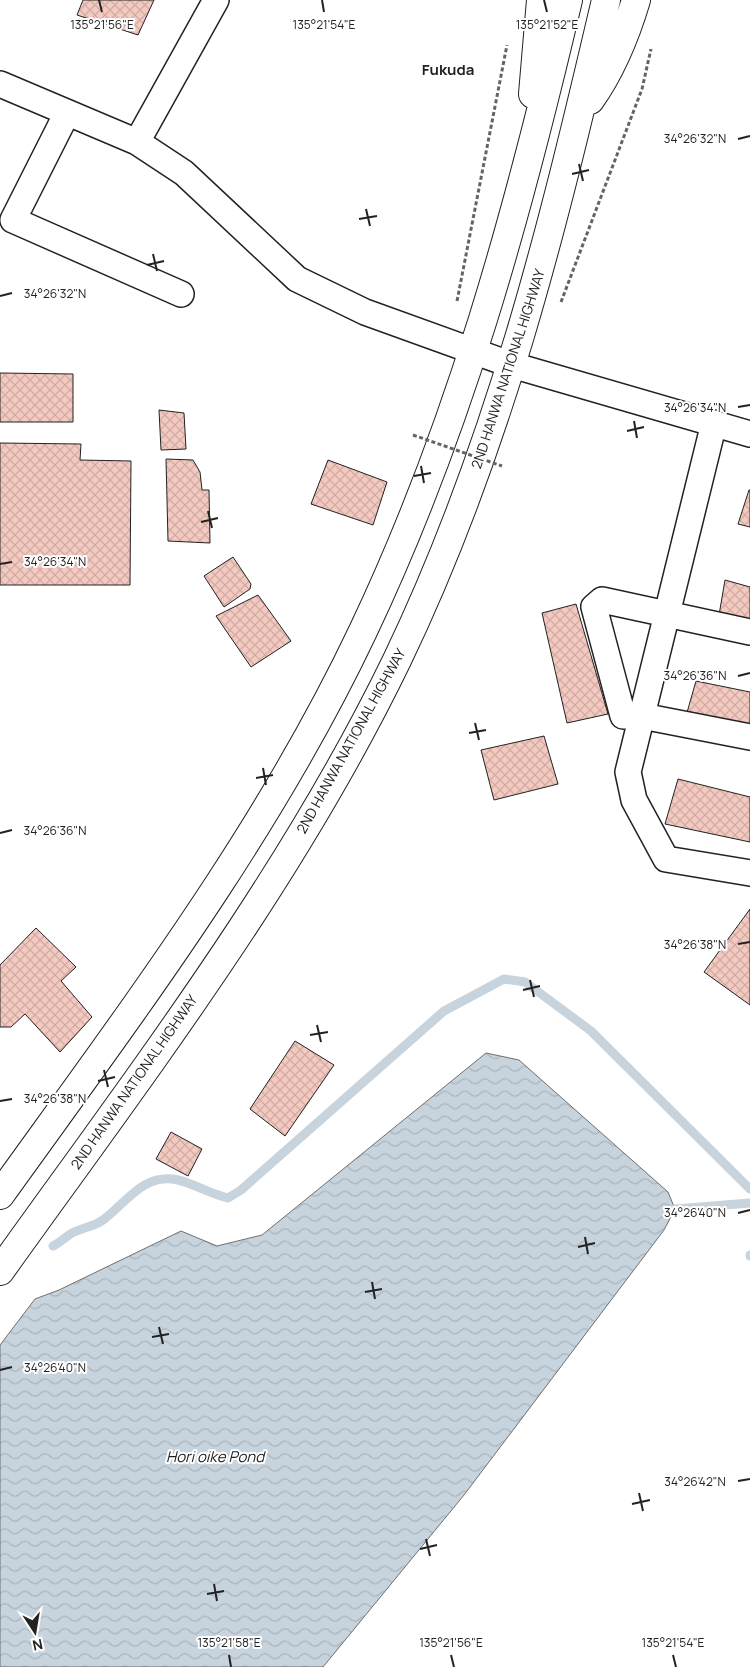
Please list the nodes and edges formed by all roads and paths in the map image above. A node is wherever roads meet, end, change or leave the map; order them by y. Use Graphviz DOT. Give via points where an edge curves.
graph roads {
  1 [pos="216,0"];
  2 [pos="541,0"];
  3 [pos="568,0"];
  4 [pos="606,0"];
  5 [pos="636,0"];
  6 [pos="508,40"];
  7 [pos="652,45"];
  8 [pos="0,84"];
  9 [pos="68,113"];
  10 [pos="580,114"];
  11 [pos="137,142"];
  12 [pos="530,161"];
  13 [pos="181,294"];
  14 [pos="561,303"];
  15 [pos="456,304"];
  16 [pos="473,351"];
  17 [pos="512,365"];
  18 [pos="714,423"];
  19 [pos="750,434"];
  20 [pos="413,436"];
  21 [pos="502,466"];
  22 [pos="667,614"];
  23 [pos="750,632"];
  24 [pos="642,716"];
  25 [pos="750,737"];
  26 [pos="750,873"];
  27 [pos="0,1195"];
  28 [pos="0,1271"];
  1 -- 11 [label="street"];
  2 -- 12 [label="highway"];
  3 -- 12 [label="highway"];
  4 -- 10 [label="highway, 2ND HANWA NATIONAL HIGHWAY"];
  5 -- 10 [label="highway" via="619,51 604,80"];
  6 -- 15 [label="path"];
  7 -- 14 [label="path" via="642,89"];
  8 -- 9 [label="street"];
  9 -- 11 [label="street"];
  9 -- 13 [label="street" via="13,220"];
  10 -- 17 [label="highway, 2ND HANWA NATIONAL HIGHWAY" via="555,217"];
  11 -- 16 [label="street" via="184,173 297,279 365,312"];
  12 -- 16 [label="highway"];
  16 -- 17 [label="street"];
  16 -- 27 [label="highway" via="426,490 341,676 286,775 179,946"];
  17 -- 18 [label="street"];
  17 -- 28 [label="highway, 2ND HANWA NATIONAL HIGHWAY" via="496,418 453,531 398,658 339,769 253,912 92,1145"];
  18 -- 19 [label="street"];
  18 -- 22 [label="street"];
  20 -- 21 [label="path, bridge"];
  22 -- 23 [label="street"];
  22 -- 24 [label="street"];
  22 -- 24 [label="street" via="602,600 594,607 623,716"];
  24 -- 25 [label="street"];
  24 -- 26 [label="street" via="628,772 634,800 666,859"];
}
